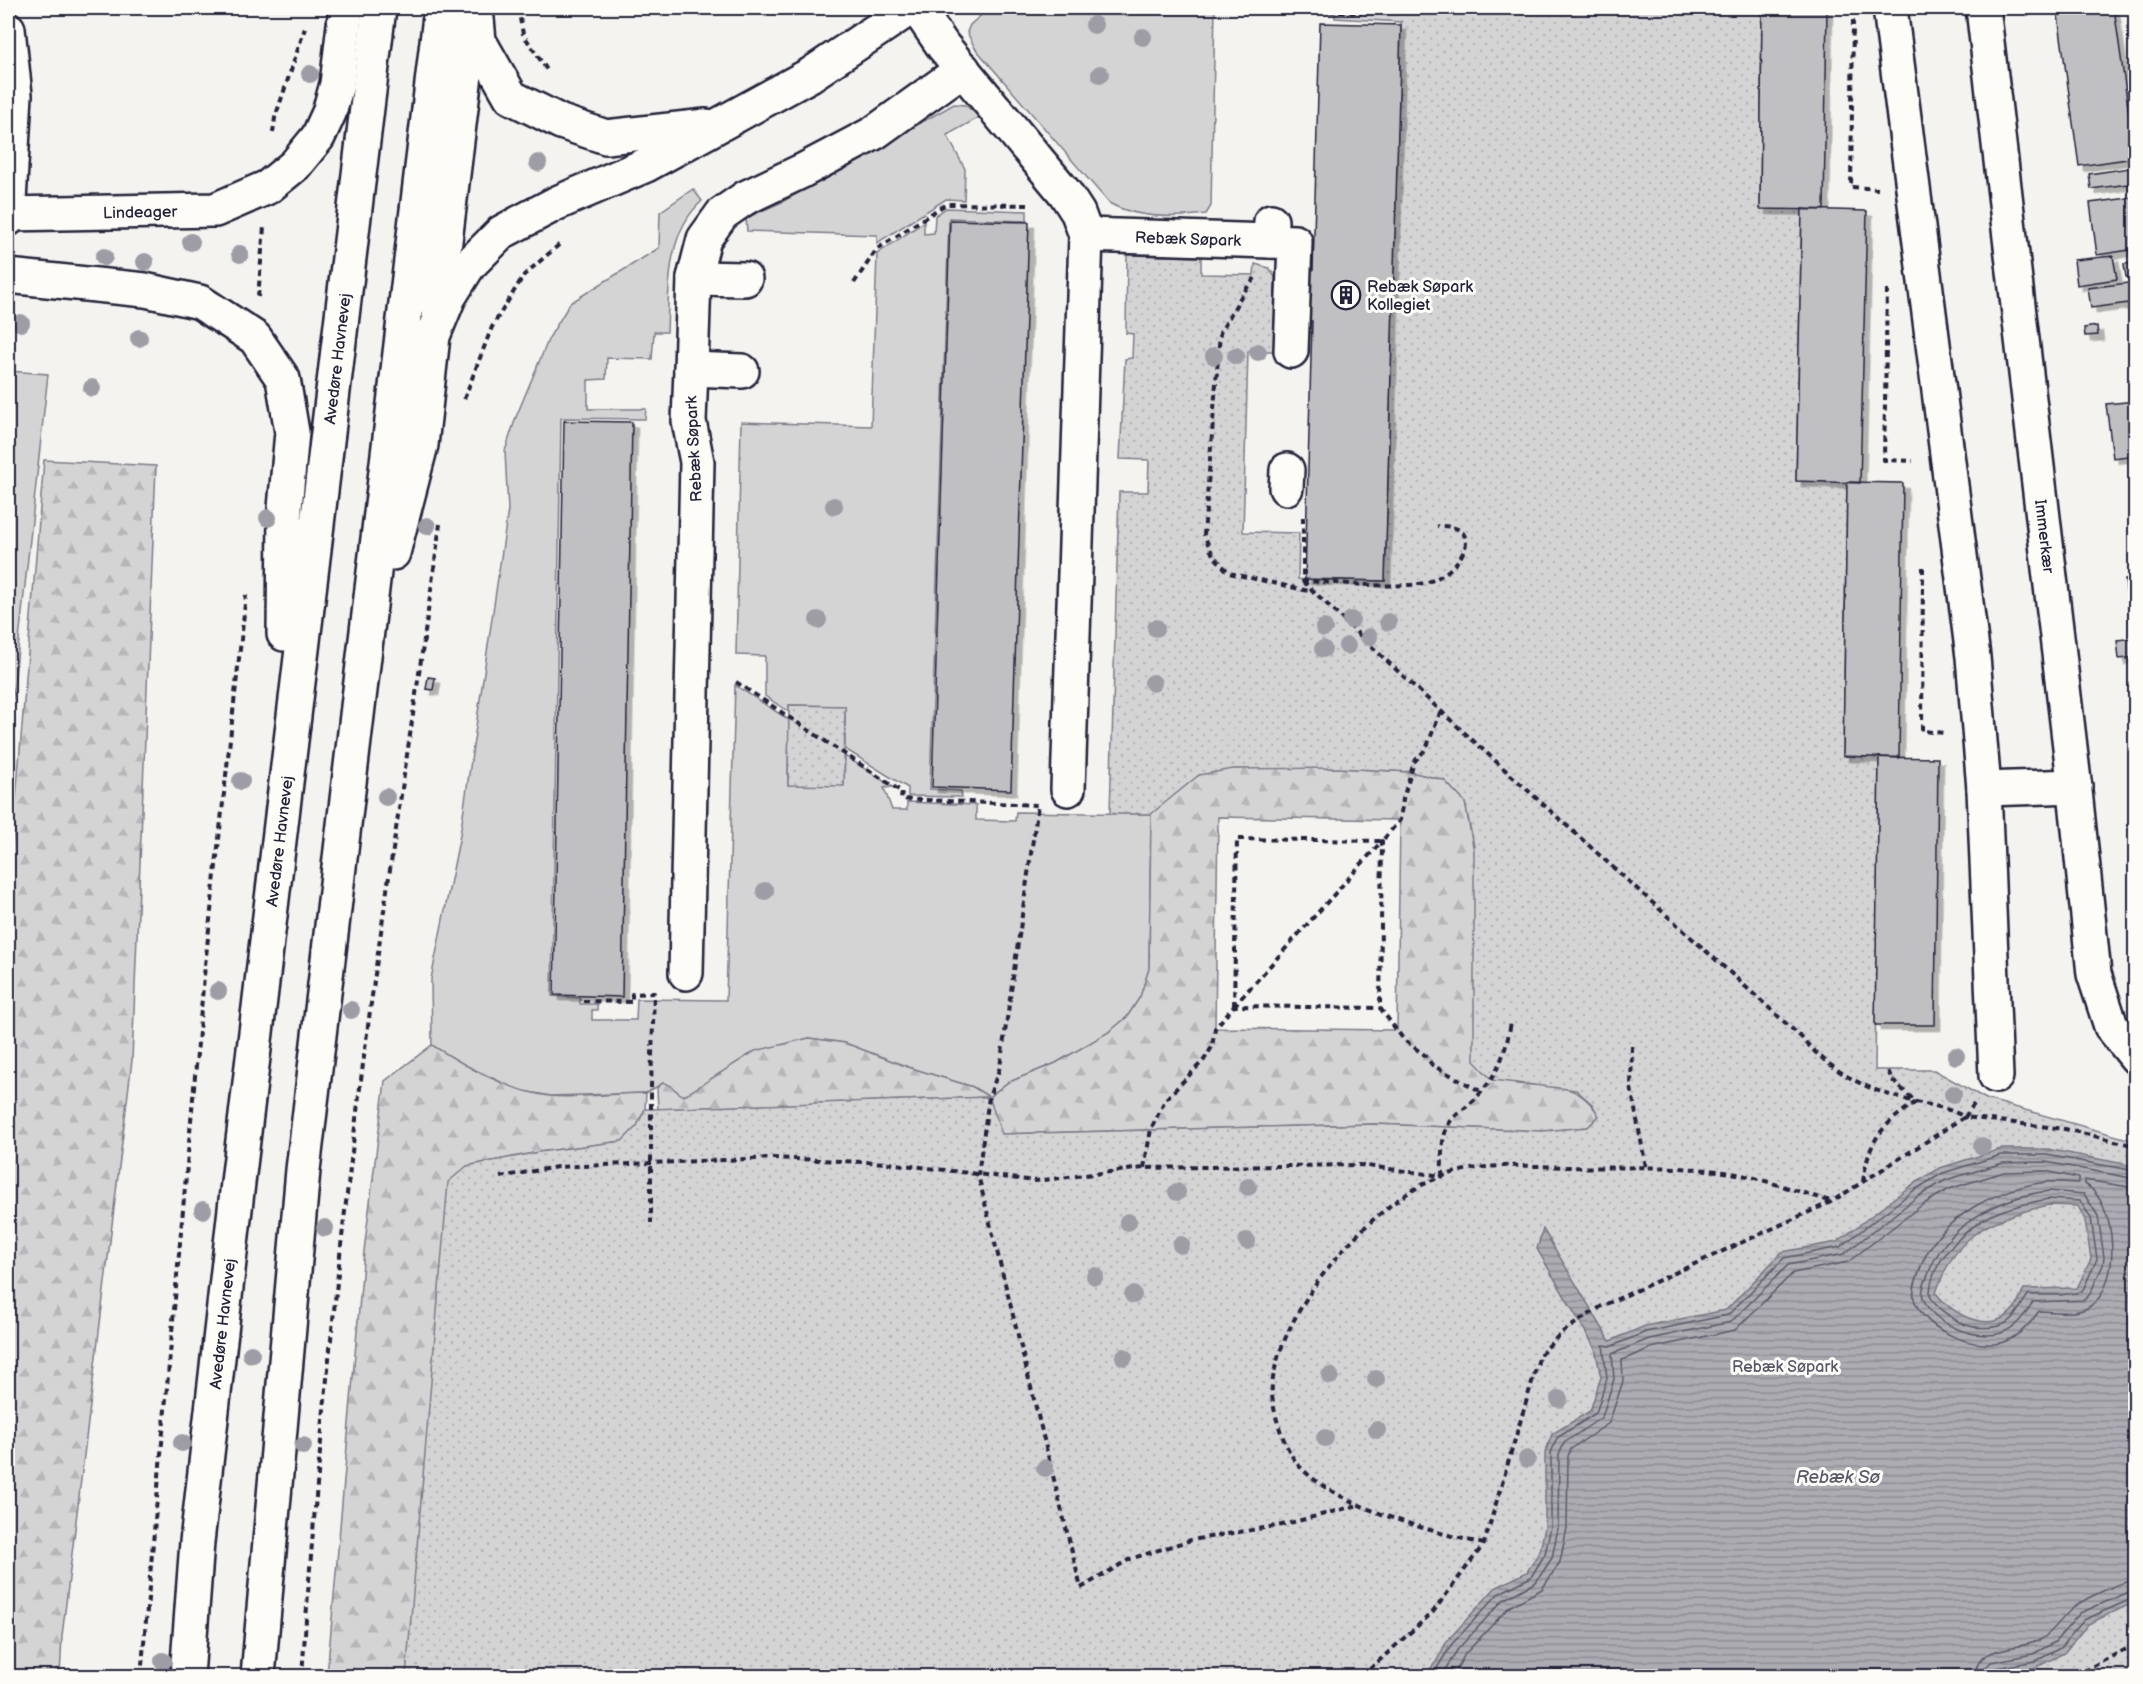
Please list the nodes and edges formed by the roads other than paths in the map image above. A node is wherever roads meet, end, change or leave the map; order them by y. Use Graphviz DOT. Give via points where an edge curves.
graph roads {
  1 [pos="346,8"];
  2 [pos="378,8"];
  3 [pos="441,8"];
  4 [pos="474,8"];
  5 [pos="910,8"];
  6 [pos="916,8"];
  7 [pos="1890,8"];
  8 [pos="1983,8"];
  9 [pos="8,28"];
  10 [pos="963,69"];
  11 [pos="720,124"];
  12 [pos="8,216"];
  13 [pos="1086,235"];
  14 [pos="8,276"];
  15 [pos="694,278"];
  16 [pos="746,279"];
  17 [pos="434,336"];
  18 [pos="1291,351"];
  19 [pos="690,369"];
  20 [pos="742,371"];
  21 [pos="361,674"];
  22 [pos="2074,786"];
  23 [pos="1068,789"];
  24 [pos="1984,789"];
  25 [pos="283,795"];
  26 [pos="686,973"];
  27 [pos="2136,1057"];
  28 [pos="1996,1076"];
  29 [pos="187,1677"];
  30 [pos="258,1677"];
  1 -- 12 [label="street, Lindeager" via="337,84 329,113 318,137 295,165 268,187 215,210"];
  2 -- 25 [label="street, Avedøre Havnevej"];
  3 -- 21 [label="street"];
  4 -- 11 [label="street" via="479,41 511,97 561,122 606,136"];
  4 -- 17 [label="street"];
  5 -- 11 [label="street" via="810,75"];
  6 -- 10 [label="street"];
  7 -- 24 [label="street" via="1973,657"];
  8 -- 22 [label="street, Immerkær"];
  9 -- 12 [label="street" via="15,95"];
  10 -- 13 [label="street" via="1065,193"];
  10 -- 15 [label="street, Rebæk Søpark" via="874,133 745,198 722,214 704,239"];
  11 -- 17 [label="street" via="646,165 557,203 502,232 469,266 449,297"];
  13 -- 18 [label="street, Rebæk Søpark" via="1271,231 1295,242"];
  13 -- 23 [label="street"];
  14 -- 25 [label="street" via="145,290 200,302 255,338 283,380 292,432 285,508"];
  15 -- 16 [label="street"];
  15 -- 19 [label="street, Rebæk Søpark"];
  17 -- 21 [label="street" via="421,446"];
  19 -- 20 [label="street"];
  19 -- 26 [label="street, Rebæk Søpark" via="689,421 697,462"];
  21 -- 30 [label="street" via="303,1170"];
  22 -- 24 [label="street"];
  22 -- 27 [label="street, Immerkær" via="2094,974 2111,1026"];
  24 -- 28 [label="street"];
  25 -- 29 [label="street, Avedøre Havnevej" via="197,1542"];
}
